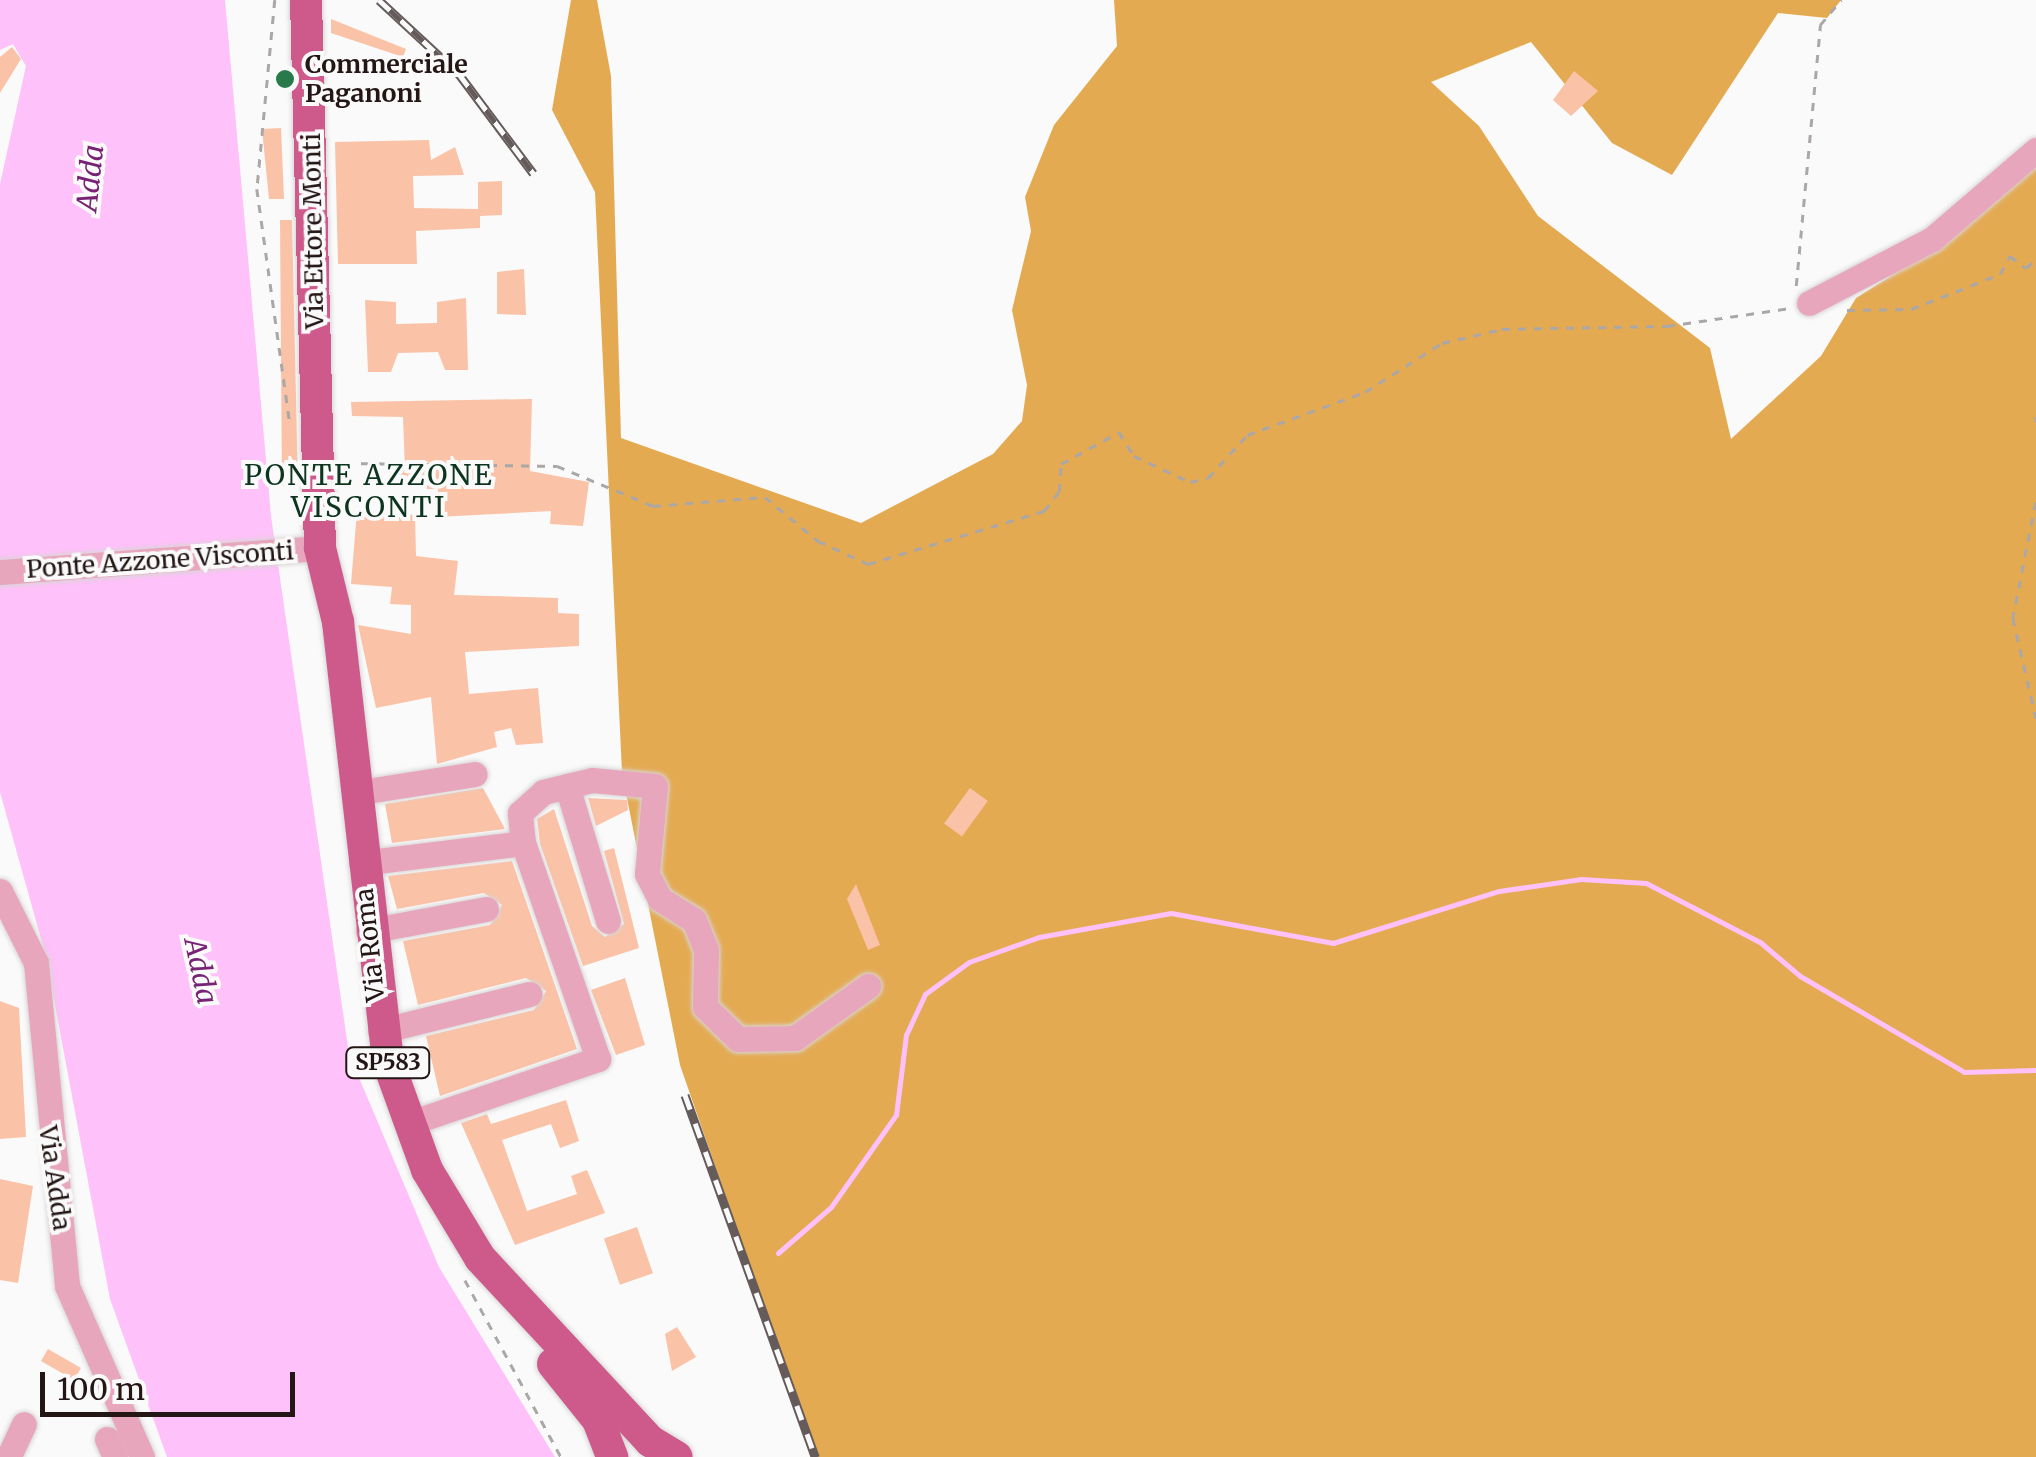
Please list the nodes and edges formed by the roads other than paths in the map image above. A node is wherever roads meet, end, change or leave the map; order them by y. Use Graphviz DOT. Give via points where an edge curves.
graph roads {
  1 [pos="306,0"];
  2 [pos="2036,150"];
  3 [pos="1809,302"];
  4 [pos="318,463"];
  5 [pos="322,559"];
  6 [pos="0,572"];
  7 [pos="474,774"];
  8 [pos="567,786"];
  9 [pos="354,793"];
  10 [pos="523,843"];
  11 [pos="361,863"];
  12 [pos="0,891"];
  13 [pos="486,909"];
  14 [pos="608,921"];
  15 [pos="368,932"];
  16 [pos="868,986"];
  17 [pos="530,994"];
  18 [pos="380,1030"];
  19 [pos="408,1124"];
  20 [pos="513,1316"];
  21 [pos="24,1424"];
  22 [pos="0,1451"];
  23 [pos="10,1456"];
  24 [pos="142,1457"];
  25 [pos="598,1457"];
  26 [pos="612,1457"];
  27 [pos="676,1457"];
  1 -- 4 [label="main road, Via Ettore Monti / SP583"];
  2 -- 3 [label="street" via="1932,239"];
  4 -- 5 [label="main road, Via Roma / SP583"];
  5 -- 6 [label="street, Ponte Azzone Visconti" via="287,549"];
  5 -- 9 [label="main road, Via Roma / SP583"];
  5 -- 20 [label="main road, Via Roma / SP583" via="375,1059 431,1203"];
  7 -- 9 [label="street"];
  8 -- 10 [label="street" via="526,804"];
  8 -- 14 [label="street"];
  8 -- 16 [label="street" via="640,779 655,786 647,874 660,899 694,920 706,949 705,1007 738,1039 795,1038"];
  9 -- 11 [label="main road, Via Roma / SP583"];
  10 -- 11 [label="street"];
  10 -- 19 [label="street" via="600,1054 588,1067"];
  11 -- 15 [label="main road, Via Roma / SP583"];
  12 -- 24 [label="street, Via Adda" via="36,962 67,1286"];
  13 -- 15 [label="street"];
  15 -- 18 [label="main road, Via Roma / SP583"];
  17 -- 18 [label="street"];
  18 -- 19 [label="main road, Via Roma / SP583"];
  19 -- 27 [label="main road, Via Roma / SP583" via="492,1273 650,1441"];
  20 -- 25 [label="main road, Via Roma" via="579,1410"];
  20 -- 26 [label="main road, Via Roma / SP583" via="598,1420"];
  21 -- 23 [label="street"];
  22 -- 23 [label="street"];
}
